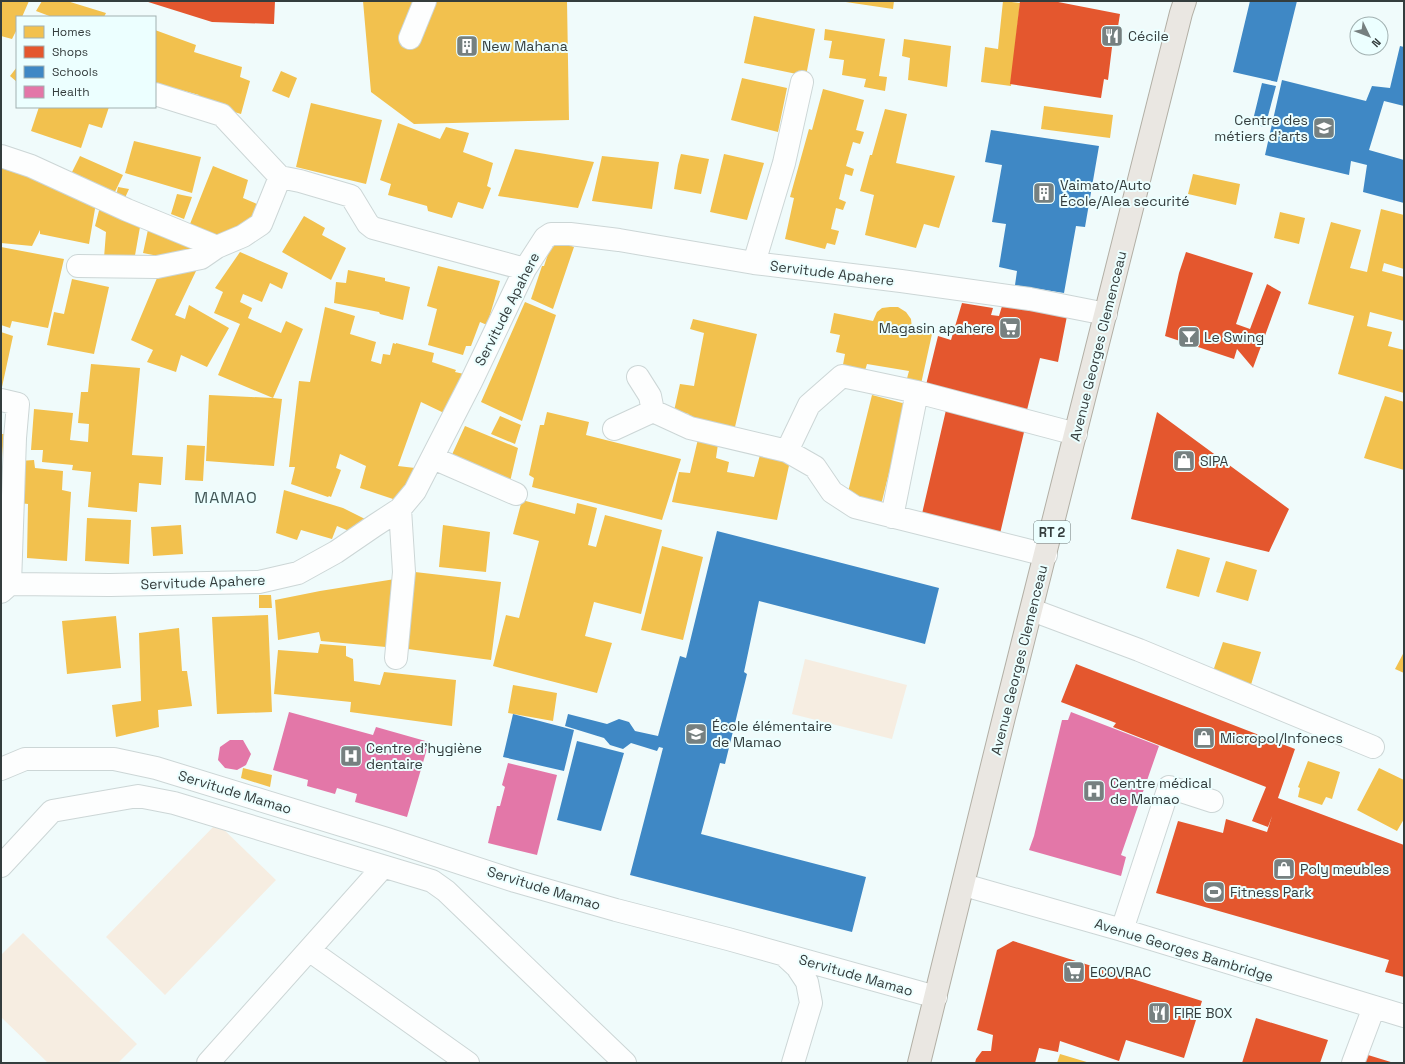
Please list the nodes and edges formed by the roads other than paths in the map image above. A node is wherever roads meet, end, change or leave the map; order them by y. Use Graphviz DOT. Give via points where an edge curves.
graph roads {
  1 [pos="425,1"];
  2 [pos="1185,1"];
  3 [pos="410,38"];
  4 [pos="802,82"];
  5 [pos="156,94"];
  6 [pos="1,156"];
  7 [pos="280,177"];
  8 [pos="217,247"];
  9 [pos="754,263"];
  10 [pos="78,266"];
  11 [pos="525,269"];
  12 [pos="1106,314"];
  13 [pos="638,377"];
  14 [pos="917,392"];
  15 [pos="1,400"];
  16 [pos="653,411"];
  17 [pos="614,429"];
  18 [pos="1076,434"];
  19 [pos="787,451"];
  20 [pos="433,458"];
  21 [pos="516,494"];
  22 [pos="400,509"];
  23 [pos="892,517"];
  24 [pos="1046,555"];
  25 [pos="4,584"];
  26 [pos="1032,610"];
  27 [pos="396,658"];
  28 [pos="1373,747"];
  29 [pos="1,769"];
  30 [pos="1212,801"];
  31 [pos="1,866"];
  32 [pos="383,867"];
  33 [pos="964,885"];
  34 [pos="1122,930"];
  35 [pos="309,950"];
  36 [pos="784,955"];
  37 [pos="936,997"];
  38 [pos="1374,1007"];
  39 [pos="1404,1016"];
  40 [pos="208,1063"];
  41 [pos="468,1063"];
  42 [pos="625,1063"];
  43 [pos="793,1063"];
  44 [pos="919,1063"];
  45 [pos="1353,1063"];
  1 -- 3 [label="street"];
  2 -- 12 [label="main road, Avenue Georges Clemenceau / RT 2"];
  4 -- 9 [label="street" via="784,163"];
  5 -- 7 [label="street" via="222,115"];
  6 -- 8 [label="street" via="31,166 127,210"];
  7 -- 8 [label="street" via="260,224 243,236"];
  7 -- 11 [label="street" via="351,196 373,228"];
  8 -- 10 [label="street" via="201,258 157,267"];
  9 -- 11 [label="street, Servitude Apahere" via="619,240 551,234 535,251"];
  9 -- 12 [label="street, Servitude Apahere" via="1007,296"];
  11 -- 20 [label="street, Servitude Apahere"];
  12 -- 18 [label="main road, Avenue Georges Clemenceau / RT 2"];
  13 -- 16 [label="street" via="650,396"];
  14 -- 18 [label="street"];
  14 -- 19 [label="street" via="842,376 809,405"];
  14 -- 23 [label="street"];
  15 -- 25 [label="street" via="18,404"];
  16 -- 17 [label="street"];
  16 -- 19 [label="street" via="690,428"];
  18 -- 24 [label="main road, Avenue Georges Clemenceau / RT 2"];
  19 -- 23 [label="street" via="815,467 832,492 855,507"];
  20 -- 21 [label="street"];
  20 -- 22 [label="street, Servitude Apahere" via="415,491"];
  22 -- 25 [label="street, Servitude Apahere" via="336,552 298,573 259,582"];
  22 -- 27 [label="street" via="404,572"];
  23 -- 24 [label="street"];
  24 -- 26 [label="main road, Avenue Georges Clemenceau / RT 2"];
  26 -- 28 [label="street" via="1139,650"];
  26 -- 33 [label="main road, Avenue Georges Clemenceau / RT 2"];
  29 -- 36 [label="street, Servitude Mamao" via="25,759 114,759 156,768 530,885"];
  30 -- 34 [label="street" via="1169,787"];
  31 -- 32 [label="street" via="52,811 138,796 174,803"];
  32 -- 35 [label="street"];
  32 -- 42 [label="street" via="432,881 446,891"];
  33 -- 34 [label="street, Avenue Georges Bambridge"];
  33 -- 37 [label="main road, Avenue Georges Clemenceau / RT 2"];
  34 -- 38 [label="street, Avenue Georges Bambridge"];
  35 -- 40 [label="street"];
  35 -- 41 [label="street"];
  36 -- 37 [label="street, Servitude Mamao"];
  36 -- 43 [label="street" via="798,967 807,982 811,1003"];
  37 -- 44 [label="main road, Avenue Georges Clemenceau / RT 2"];
  38 -- 39 [label="street, Avenue Georges Bambridge"];
  38 -- 45 [label="street"];
}
